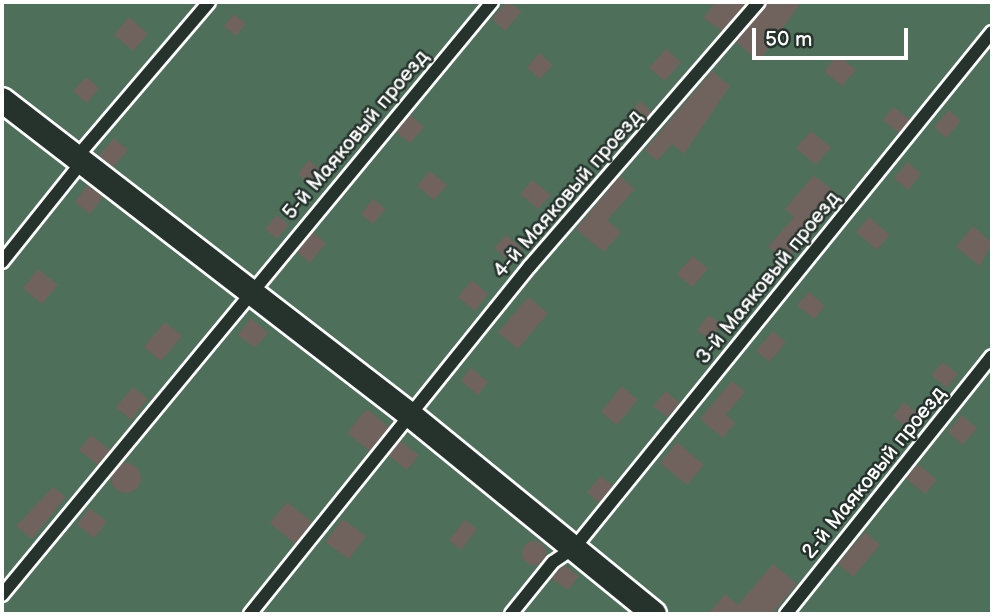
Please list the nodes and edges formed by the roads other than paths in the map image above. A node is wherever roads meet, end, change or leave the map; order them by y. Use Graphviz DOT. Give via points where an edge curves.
graph roads {
  1 [pos="209,2"];
  2 [pos="492,2"];
  3 [pos="759,2"];
  4 [pos="992,32"];
  5 [pos="2,100"];
  6 [pos="78,161"];
  7 [pos="2,262"];
  8 [pos="250,292"];
  9 [pos="992,356"];
  10 [pos="409,414"];
  11 [pos="574,548"];
  12 [pos="2,596"];
  13 [pos="250,614"];
  14 [pos="511,614"];
  15 [pos="654,614"];
  16 [pos="786,614"];
  1 -- 6 [label="lane"];
  2 -- 8 [label="lane, 5-й Маяковый проезд"];
  3 -- 10 [label="lane, 4-й Маяковый проезд"];
  4 -- 11 [label="lane, 3-й Маяковый проезд"];
  5 -- 6 [label="street"];
  6 -- 7 [label="lane"];
  6 -- 8 [label="street"];
  8 -- 10 [label="street"];
  8 -- 12 [label="lane, 5-й Маяковый проезд"];
  9 -- 16 [label="lane, 2-й Маяковый проезд"];
  10 -- 11 [label="street"];
  10 -- 13 [label="lane, 4-й Маяковый проезд"];
  11 -- 14 [label="lane, 3-й Маяковый проезд" via="554,562"];
  11 -- 15 [label="street"];
}
